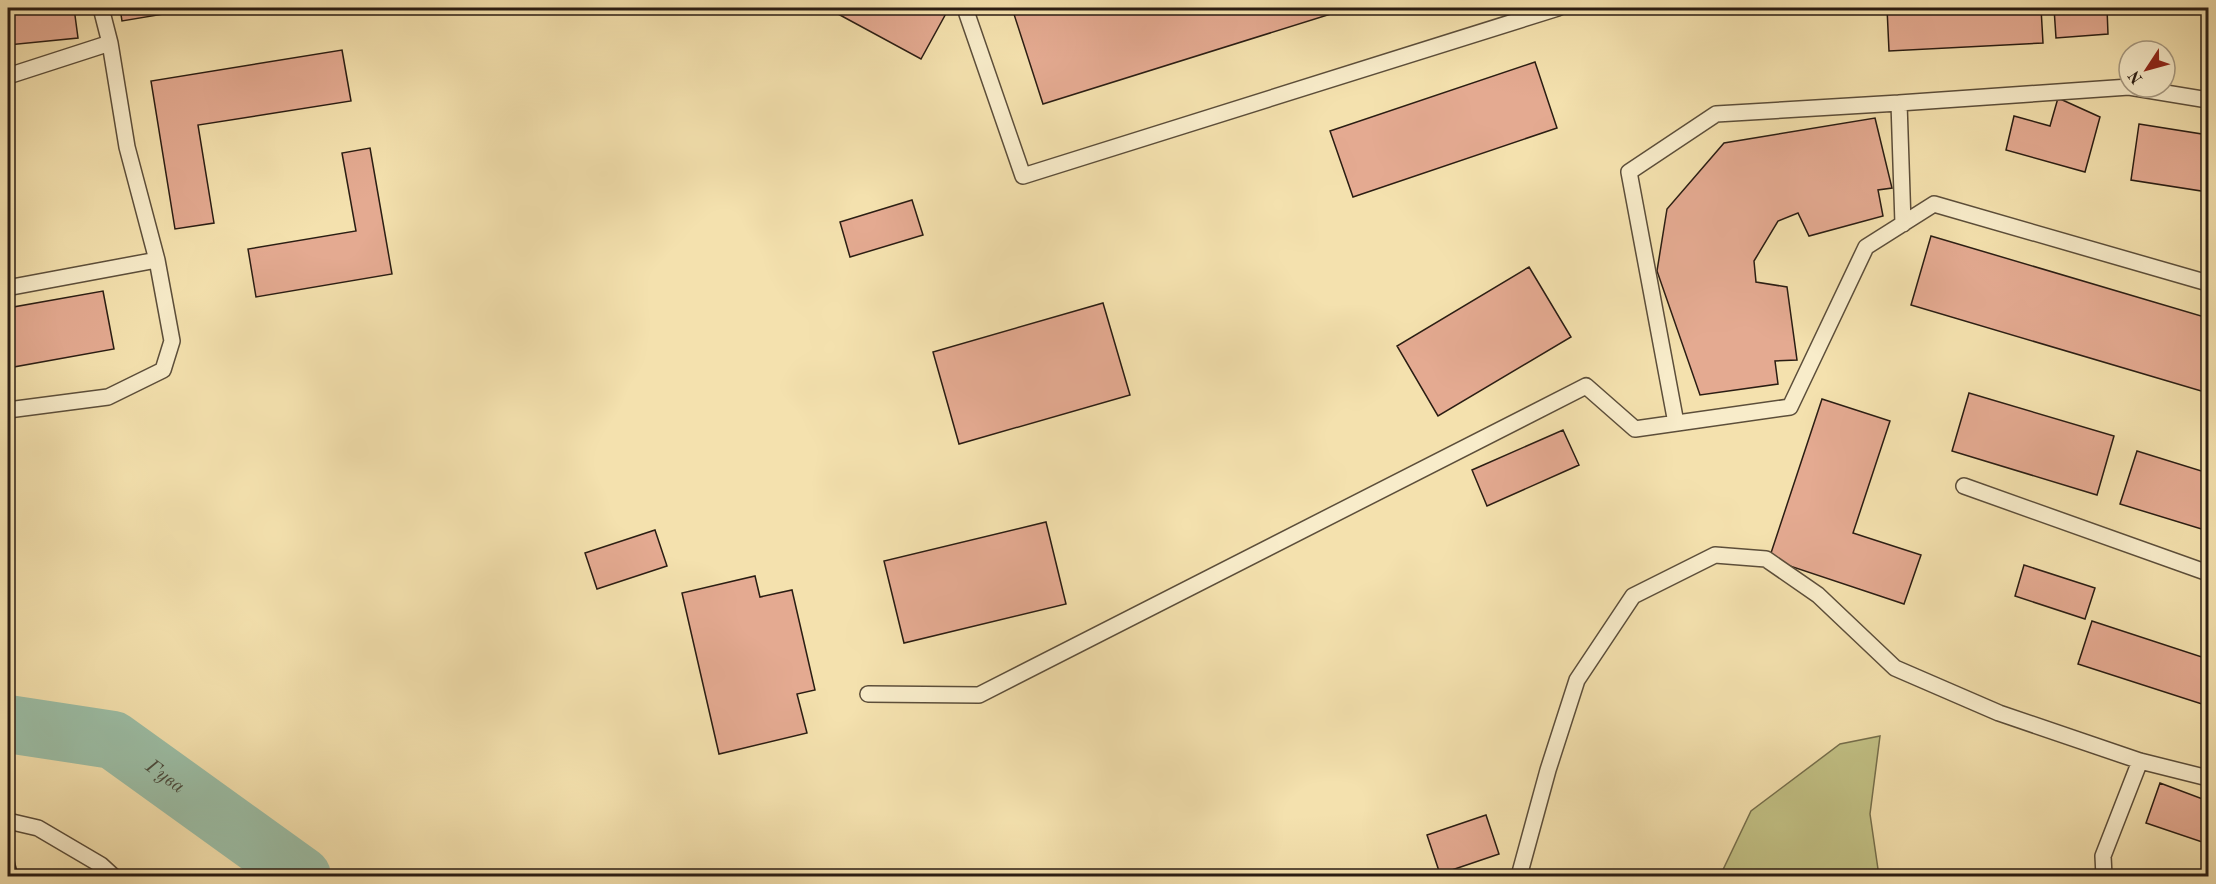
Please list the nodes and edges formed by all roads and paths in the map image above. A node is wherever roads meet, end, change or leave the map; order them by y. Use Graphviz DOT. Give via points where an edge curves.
graph roads {
  1 [pos="101,8"];
  2 [pos="1558,8"];
  3 [pos="968,14"];
  4 [pos="110,43"];
  5 [pos="8,76"];
  6 [pos="2117,88"];
  7 [pos="2177,95"];
  8 [pos="2208,100"];
  9 [pos="1899,103"];
  10 [pos="1903,224"];
  11 [pos="157,260"];
  12 [pos="2208,283"];
  13 [pos="12,287"];
  14 [pos="8,410"];
  15 [pos="1676,423"];
  16 [pos="1964,486"];
  17 [pos="2208,573"];
  18 [pos="867,694"];
  19 [pos="2140,761"];
  20 [pos="2208,778"];
  21 [pos="8,821"];
  22 [pos="113,876"];
  23 [pos="1519,876"];
  24 [pos="2104,876"];
  1 -- 4 [label="lane"];
  2 -- 3 [label="lane" via="1023,176"];
  4 -- 5 [label="lane"];
  4 -- 11 [label="lane" via="127,147"];
  6 -- 9 [label="lane"];
  7 -- 8 [label="lane"];
  9 -- 10 [label="lane"];
  9 -- 15 [label="lane" via="1716,114 1629,172"];
  10 -- 12 [label="lane" via="1934,204"];
  10 -- 15 [label="lane" via="1866,247 1790,407"];
  11 -- 13 [label="lane"];
  11 -- 14 [label="lane" via="172,341 163,370 108,397"];
  15 -- 18 [label="lane" via="1635,429 1586,386 979,695"];
  16 -- 17 [label="lane"];
  19 -- 20 [label="lane"];
  19 -- 23 [label="lane" via="1999,713 1895,668 1818,595 1766,559 1715,555 1633,596 1576,680"];
  19 -- 24 [label="lane" via="2103,856"];
  21 -- 22 [label="lane" via="38,828"];
}
